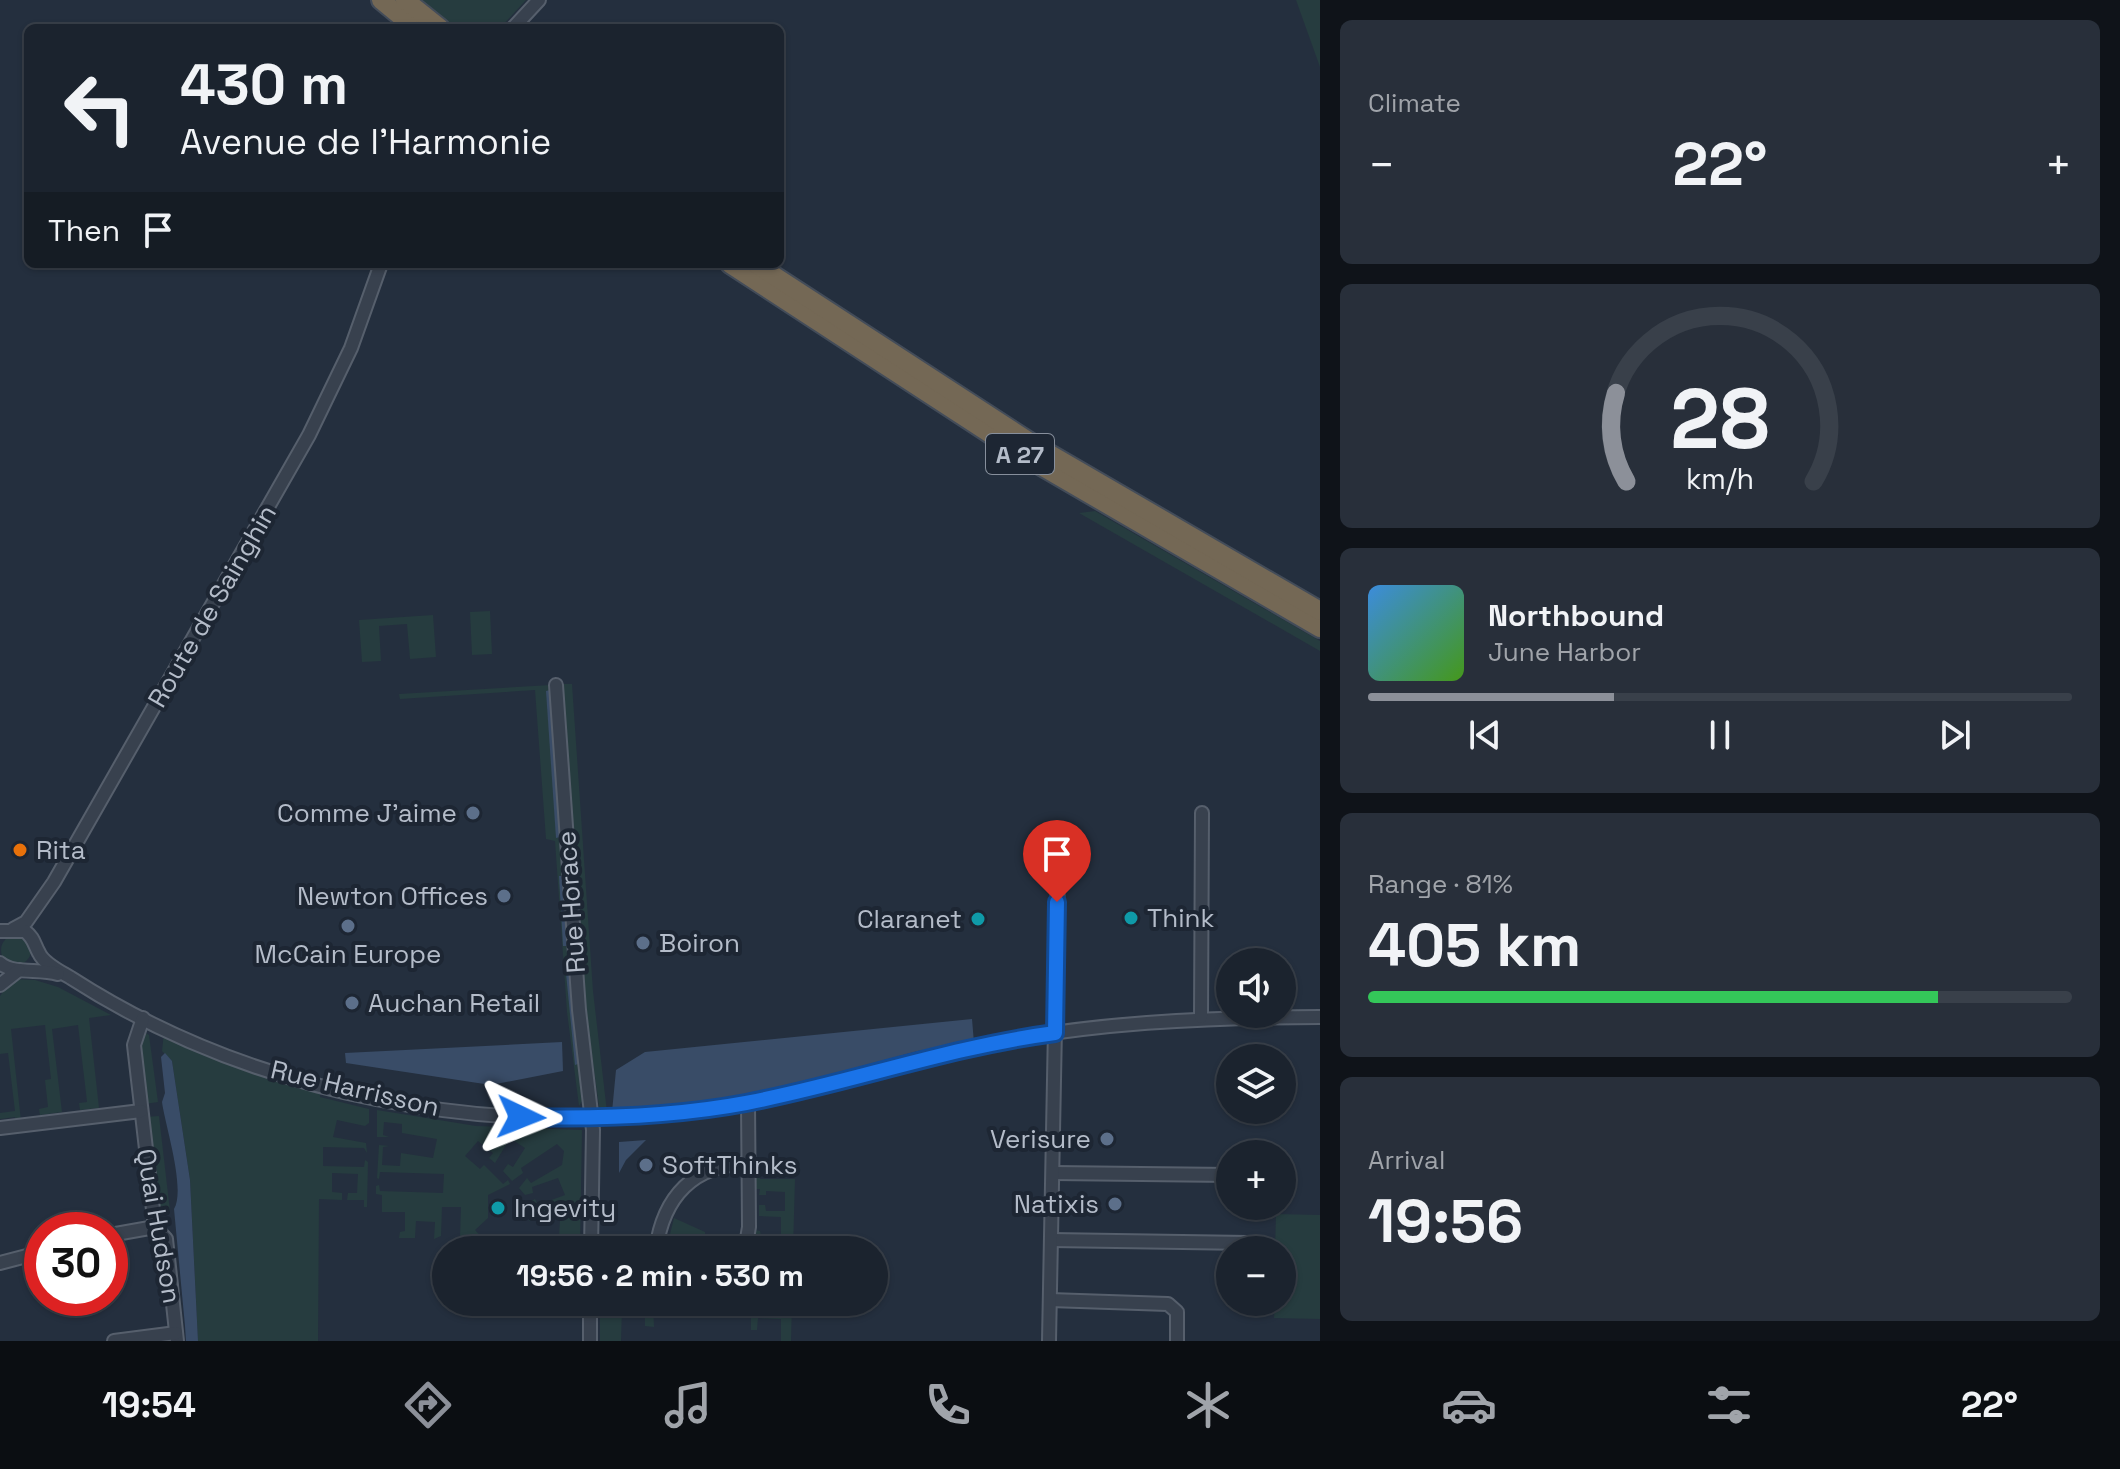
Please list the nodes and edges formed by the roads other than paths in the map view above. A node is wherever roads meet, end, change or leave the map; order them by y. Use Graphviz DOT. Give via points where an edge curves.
graph roads {
  1 [pos="381,0"];
  2 [pos="405,0"];
  3 [pos="539,0"];
  4 [pos="410,24"];
  5 [pos="435,24"];
  6 [pos="517,24"];
  7 [pos="380,268"];
  8 [pos="736,268"];
  9 [pos="762,268"];
  10 [pos="1320,611"];
  11 [pos="1320,628"];
  12 [pos="556,685"];
  13 [pos="1202,813"];
  14 [pos="1058,871"];
  15 [pos="54,882"];
  16 [pos="5,932"];
  17 [pos="36,945"];
  18 [pos="0,963"];
  19 [pos="22,970"];
  20 [pos="72,979"];
  21 [pos="0,985"];
  22 [pos="1201,1017"];
  23 [pos="1320,1017"];
  24 [pos="143,1018"];
  25 [pos="1055,1033"];
  26 [pos="748,1102"];
  27 [pos="141,1111"];
  28 [pos="592,1119"];
  29 [pos="0,1128"];
  30 [pos="749,1164"];
  31 [pos="1053,1173"];
  32 [pos="1216,1175"];
  33 [pos="155,1227"];
  34 [pos="128,1232"];
  35 [pos="591,1236"];
  36 [pos="659,1236"];
  37 [pos="749,1236"];
  38 [pos="1051,1240"];
  39 [pos="1216,1243"];
  40 [pos="24,1257"];
  41 [pos="0,1263"];
  42 [pos="1050,1300"];
  43 [pos="590,1316"];
  44 [pos="177,1337"];
  45 [pos="114,1341"];
  46 [pos="590,1341"];
  47 [pos="1049,1341"];
  48 [pos="1177,1341"];
  1 -- 4 [label="highway"];
  2 -- 5 [label="highway"];
  3 -- 6 [label="street"];
  7 -- 15 [label="street, Route de Sainghin" via="360,325 303,446"];
  8 -- 11 [label="highway, A 27" via="1024,456"];
  9 -- 10 [label="highway, A 27" via="1026,440"];
  12 -- 28 [label="street, Rue Horace" via="578,1003"];
  13 -- 22 [label="street"];
  14 -- 25 [label="street"];
  15 -- 16 [label="street, Route de Sainghin" via="26,922"];
  15 -- 17 [label="street, Route de Sainghin" via="35,928"];
  16 -- 17 [label="street, Rue Harrisson" via="28,933"];
  17 -- 19 [label="street, Route de Sainghin" via="34,960"];
  17 -- 20 [label="street, Rue Harrisson" via="44,960"];
  18 -- 19 [label="street, Rue Harrisson"];
  19 -- 20 [label="street, Rue Harrisson"];
  19 -- 21 [label="street"];
  20 -- 24 [label="street, Rue Harrisson"];
  22 -- 23 [label="street, Rue Harrisson"];
  22 -- 25 [label="street, Rue Harrisson"];
  24 -- 27 [label="street, Quai Hudson" via="134,1039"];
  24 -- 28 [label="street, Rue Harrisson" via="254,1064 366,1096 483,1114"];
  25 -- 26 [label="street, Rue Harrisson" via="915,1059"];
  25 -- 31 [label="street"];
  26 -- 28 [label="street, Rue Harrisson"];
  26 -- 30 [label="street"];
  27 -- 29 [label="street"];
  27 -- 33 [label="street, Quai Hudson"];
  28 -- 35 [label="street, Rue Horace"];
  30 -- 36 [label="street" via="718,1166 688,1181 664,1214"];
  30 -- 37 [label="street"];
  31 -- 32 [label="street"];
  31 -- 38 [label="street"];
  33 -- 34 [label="street"];
  33 -- 44 [label="street, Quai Hudson" via="166,1239"];
  38 -- 39 [label="street"];
  38 -- 42 [label="street"];
  40 -- 41 [label="street"];
  42 -- 47 [label="street"];
  42 -- 48 [label="street" via="1168,1304 1177,1312"];
  43 -- 46 [label="street"];
  44 -- 45 [label="street"];
}
